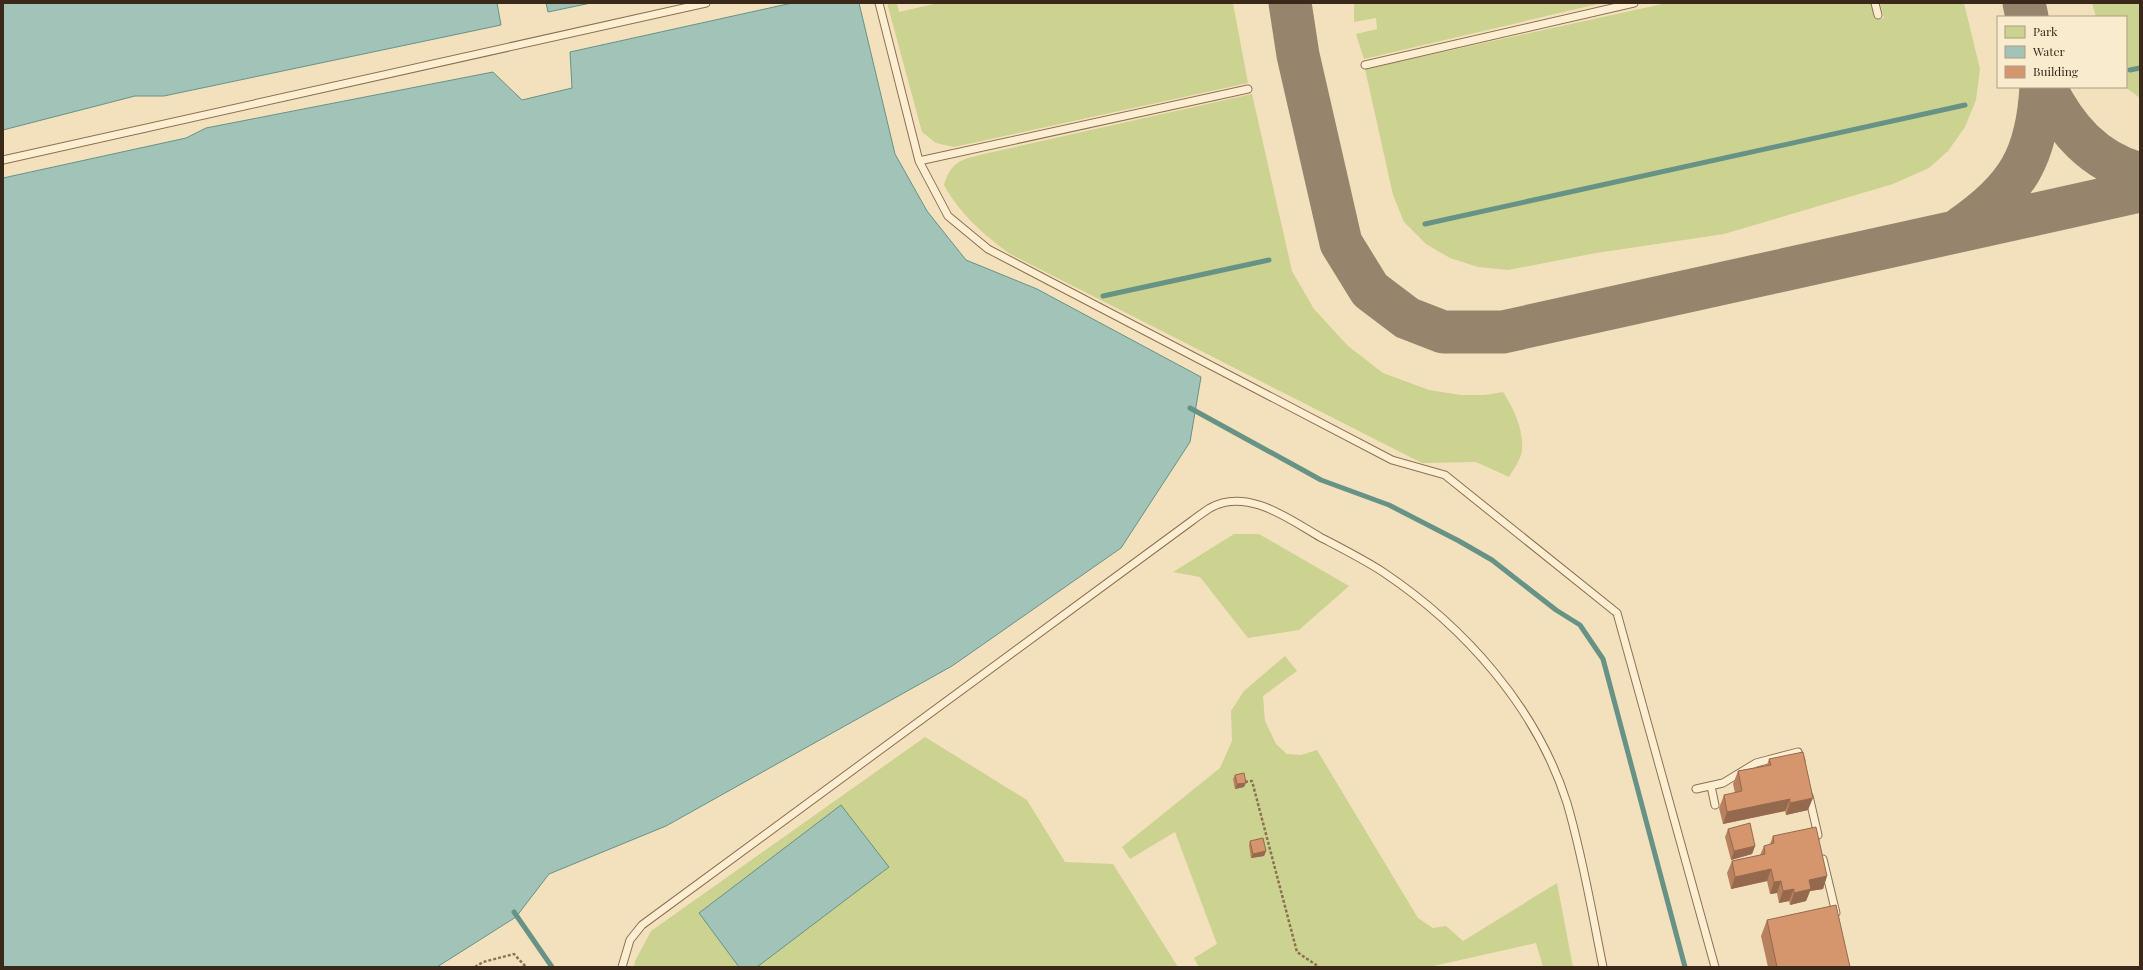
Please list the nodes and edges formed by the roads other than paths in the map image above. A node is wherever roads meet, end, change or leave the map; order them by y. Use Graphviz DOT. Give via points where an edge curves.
graph roads {
  1 [pos="706,3"];
  2 [pos="879,3"];
  3 [pos="1634,3"];
  4 [pos="1875,3"];
  5 [pos="1878,15"];
  6 [pos="1365,65"];
  7 [pos="1248,89"];
  8 [pos="3,160"];
  9 [pos="919,161"];
  10 [pos="1802,767"];
  11 [pos="1711,786"];
  12 [pos="1696,789"];
  13 [pos="1807,790"];
  14 [pos="1715,805"];
  15 [pos="1820,844"];
  16 [pos="1822,852"];
  17 [pos="1838,922"];
  18 [pos="622,967"];
  19 [pos="1603,967"];
  20 [pos="1715,967"];
  1 -- 8 [label="lane"];
  2 -- 9 [label="lane"];
  3 -- 6 [label="lane"];
  4 -- 5 [label="lane"];
  7 -- 9 [label="lane"];
  9 -- 20 [label="lane" via="948,216 988,249 1392,460 1445,476 1617,613"];
  10 -- 11 [label="lane" via="1798,752 1756,763 1723,783"];
  11 -- 12 [label="lane"];
  11 -- 14 [label="lane"];
  13 -- 15 [label="lane"];
  16 -- 17 [label="lane"];
  18 -- 19 [label="lane" via="630,940 642,925 1193,520 1210,508 1226,502 1269,508 1382,572 1437,612 1504,683 1546,754 1566,802 1579,850"];
}
